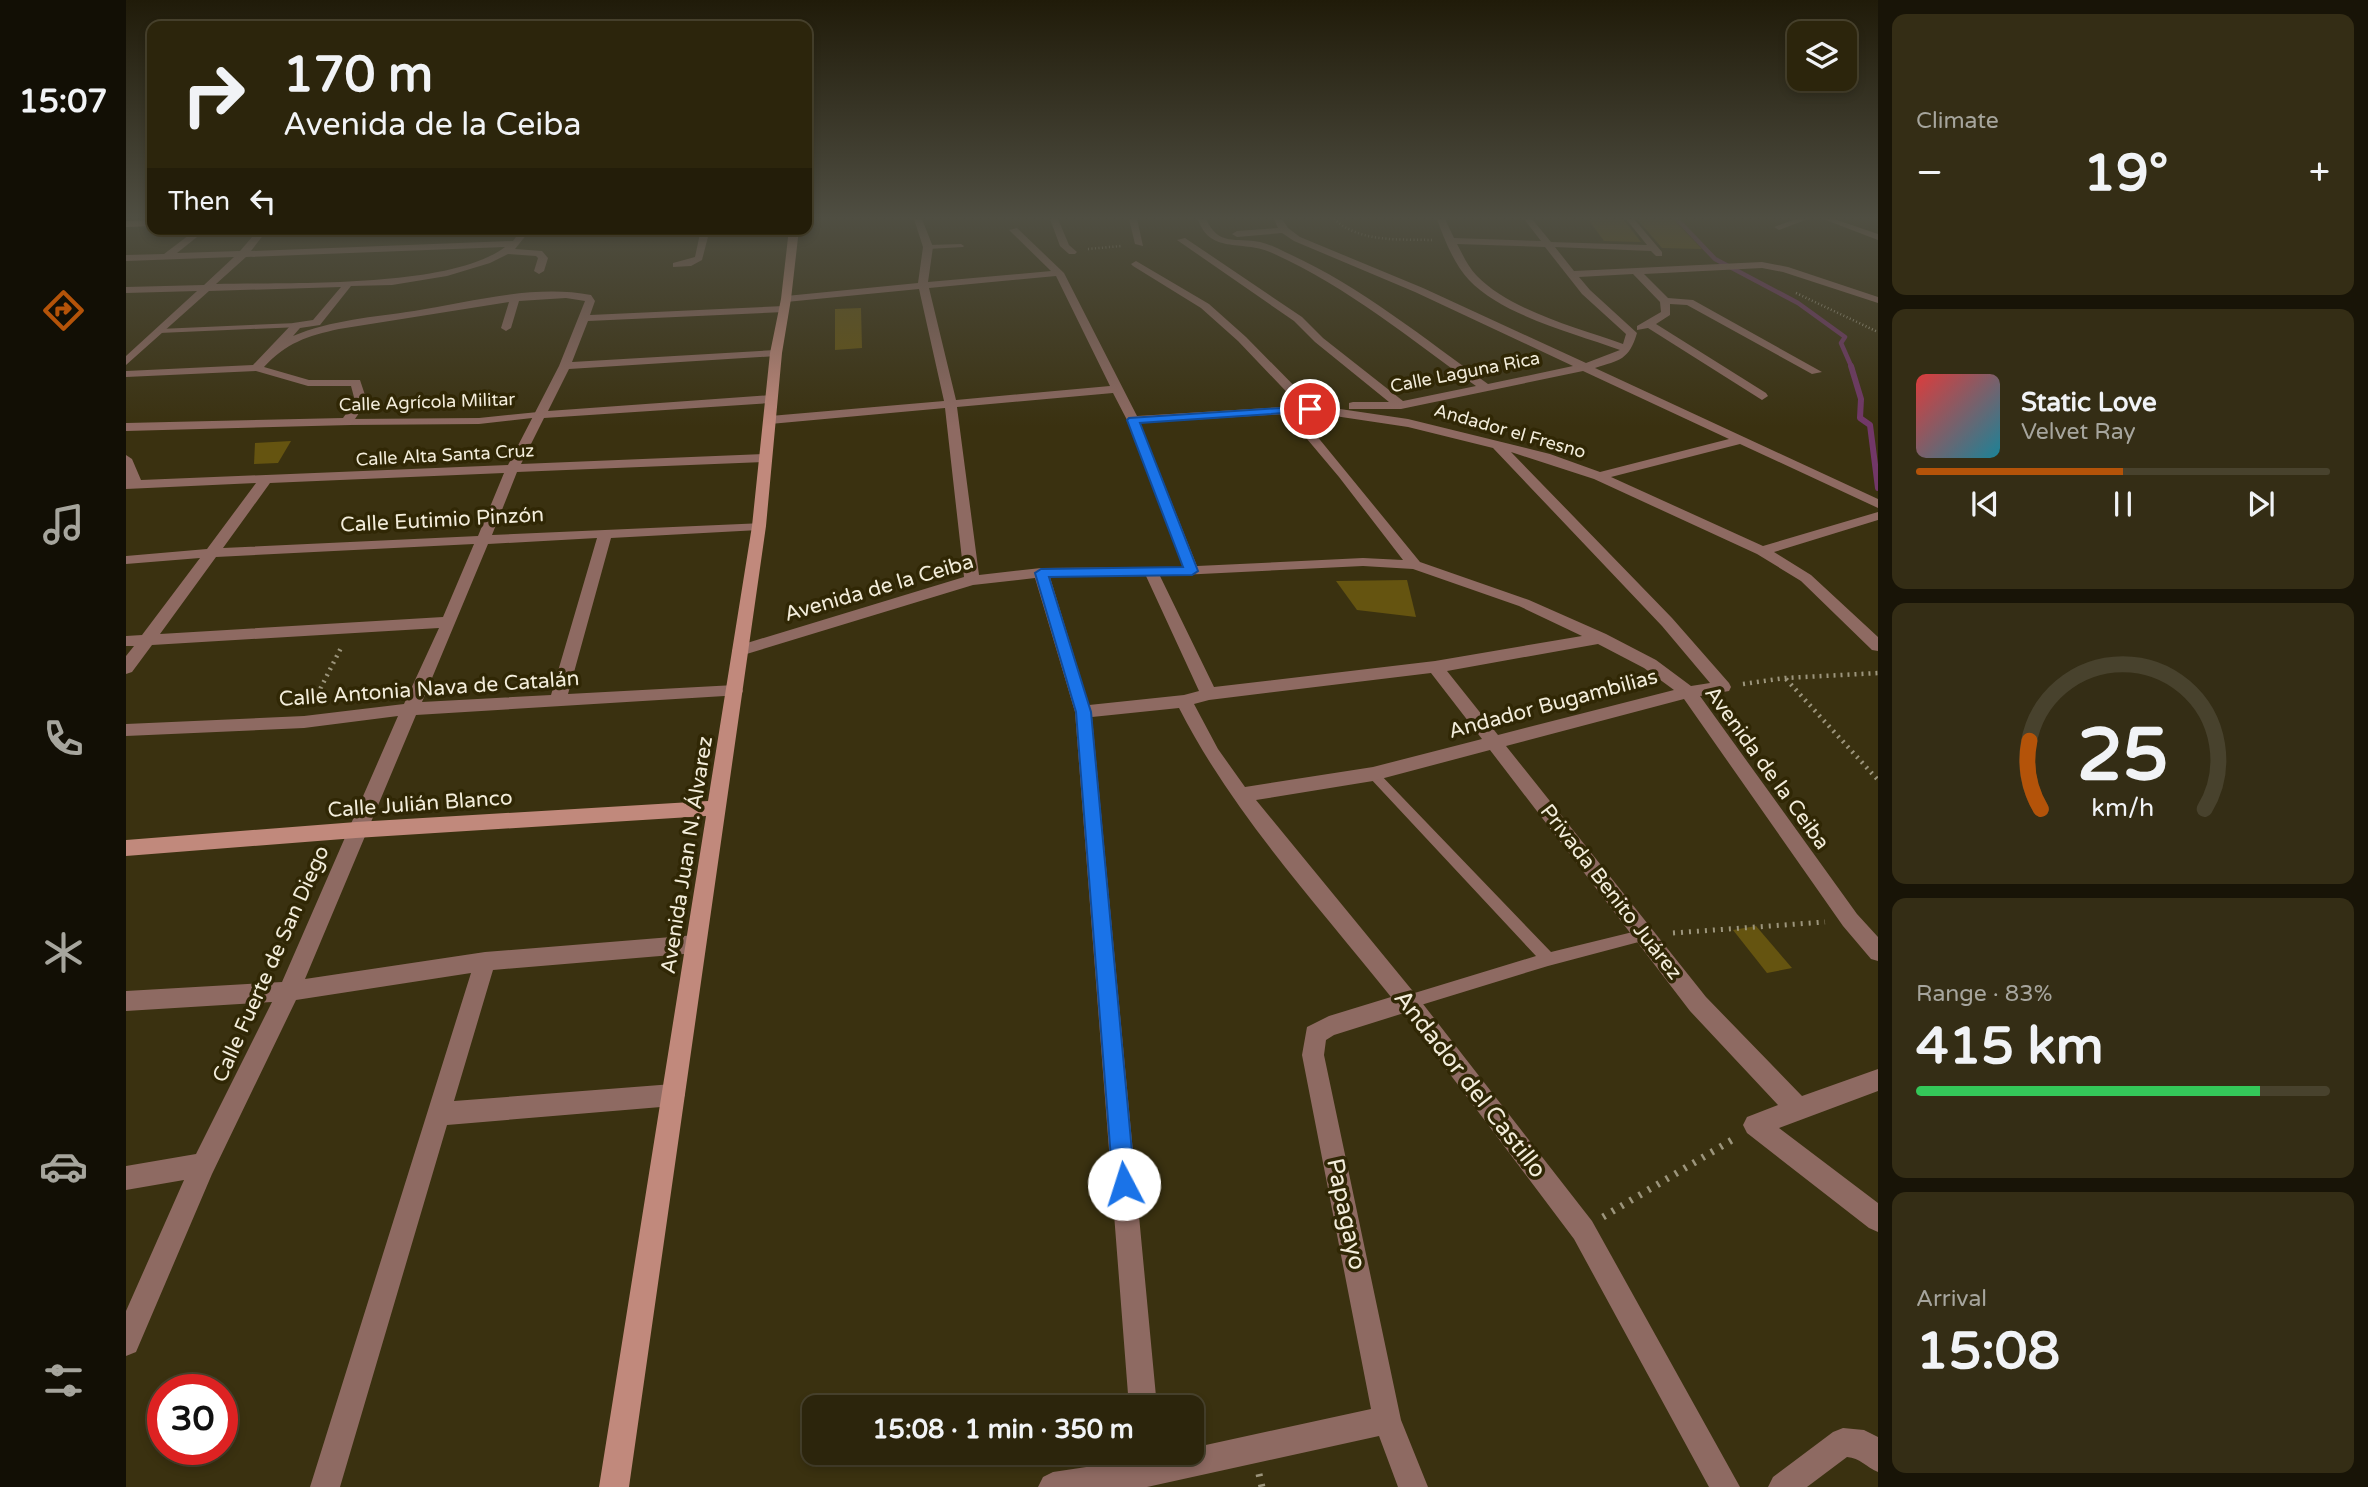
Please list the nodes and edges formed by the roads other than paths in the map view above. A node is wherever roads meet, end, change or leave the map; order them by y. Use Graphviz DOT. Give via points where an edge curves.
graph roads {
  1 [pos="168,288"];
  2 [pos="204,288"];
  3 [pos="344,288"];
  4 [pos="787,288"];
  5 [pos="905,288"];
  6 [pos="924,288"];
  7 [pos="1067,288"];
  8 [pos="1176,288"];
  9 [pos="1253,288"];
  10 [pos="1342,288"];
  11 [pos="1415,288"];
  12 [pos="1485,288"];
  13 [pos="1583,288"];
  14 [pos="1653,288"];
  15 [pos="1842,288"];
  16 [pos="126,290"];
  17 [pos="515,298"];
  18 [pos="1878,300"];
  19 [pos="1665,301"];
  20 [pos="785,304"];
  21 [pos="585,318"];
  22 [pos="1649,324"];
  23 [pos="298,325"];
  24 [pos="506,328"];
  25 [pos="159,331"];
  26 [pos="1632,333"];
  27 [pos="275,347"];
  28 [pos="1627,348"];
  29 [pos="776,352"];
  30 [pos="126,362"];
  31 [pos="565,366"];
  32 [pos="1586,367"];
  33 [pos="256,368"];
  34 [pos="1816,372"];
  35 [pos="126,374"];
  36 [pos="1486,388"];
  37 [pos="1118,389"];
  38 [pos="1762,396"];
  39 [pos="772,399"];
  40 [pos="951,405"];
  41 [pos="1401,405"];
  42 [pos="1310,409"];
  43 [pos="1290,411"];
  44 [pos="538,415"];
  45 [pos="770,420"];
  46 [pos="1133,420"];
  47 [pos="346,422"];
  48 [pos="126,427"];
  49 [pos="1742,440"];
  50 [pos="1496,444"];
  51 [pos="766,458"];
  52 [pos="126,459"];
  53 [pos="512,469"];
  54 [pos="1599,476"];
  55 [pos="265,481"];
  56 [pos="131,485"];
  57 [pos="1878,504"];
  58 [pos="1878,516"];
  59 [pos="759,526"];
  60 [pos="605,535"];
  61 [pos="484,538"];
  62 [pos="1762,551"];
  63 [pos="210,553"];
  64 [pos="126,559"];
  65 [pos="1415,565"];
  66 [pos="1192,571"];
  67 [pos="1151,572"];
  68 [pos="1041,573"];
  69 [pos="972,580"];
  70 [pos="449,622"];
  71 [pos="1600,638"];
  72 [pos="147,640"];
  73 [pos="126,641"];
  74 [pos="1878,646"];
  75 [pos="740,651"];
  76 [pos="1435,667"];
  77 [pos="126,668"];
  78 [pos="735,691"];
  79 [pos="1688,692"];
  80 [pos="1209,695"];
  81 [pos="558,701"];
  82 [pos="1184,701"];
  83 [pos="409,709"];
  84 [pos="1083,712"];
  85 [pos="126,730"];
  86 [pos="1495,743"];
  87 [pos="1373,774"];
  88 [pos="1241,795"];
  89 [pos="717,808"];
  90 [pos="356,830"];
  91 [pos="126,848"];
  92 [pos="1645,935"];
  93 [pos="696,944"];
  94 [pos="1878,952"];
  95 [pos="1548,959"];
  96 [pos="485,961"];
  97 [pos="289,990"];
  98 [pos="126,1002"];
  99 [pos="1408,1002"];
  100 [pos="1878,1080"];
  101 [pos="673,1095"];
  102 [pos="1797,1108"];
  103 [pos="438,1114"];
  104 [pos="203,1165"];
  105 [pos="126,1178"];
  106 [pos="1878,1219"];
  107 [pos="126,1342"];
  108 [pos="1142,1395"];
  109 [pos="1387,1420"];
  110 [pos="1871,1451"];
  111 [pos="1204,1452"];
  112 [pos="1137,1465"];
  113 [pos="325,1487"];
  114 [pos="614,1487"];
  115 [pos="1053,1487"];
  116 [pos="1413,1487"];
  117 [pos="1725,1487"];
  118 [pos="1783,1487"];
  1 -- 16 [label="street"];
  2 -- 25 [label="street"];
  3 -- 23 [label="street" via="316,323"];
  4 -- 20 [label="main road, Avenida Juan N. Álvarez"];
  5 -- 20 [label="street"];
  6 -- 40 [label="street"];
  7 -- 37 [label="street"];
  8 -- 42 [label="street" via="1205,306 1242,339"];
  9 -- 41 [label="street" via="1298,319"];
  10 -- 36 [label="street"];
  11 -- 32 [label="street"];
  12 -- 28 [label="street" via="1538,315"];
  13 -- 26 [label="street"];
  14 -- 19 [label="street"];
  15 -- 18 [label="street"];
  17 -- 21 [label="street, Calle Fuerte de San Diego" via="587,297"];
  17 -- 24 [label="street"];
  17 -- 27 [label="street" via="339,326"];
  19 -- 22 [label="street" via="1666,313"];
  19 -- 34 [label="street" via="1689,302"];
  20 -- 21 [label="street"];
  20 -- 29 [label="main road, Avenida Juan N. Álvarez"];
  21 -- 31 [label="street, Calle Fuerte de San Diego"];
  22 -- 26 [label="street"];
  22 -- 38 [label="street"];
  23 -- 25 [label="lane"];
  23 -- 27 [label="street"];
  25 -- 30 [label="street"];
  26 -- 28 [label="street"];
  27 -- 33 [label="street"];
  28 -- 32 [label="street, Calle Laguna Rica" via="1620,356"];
  29 -- 31 [label="street"];
  29 -- 39 [label="main road, Avenida Juan N. Álvarez"];
  31 -- 44 [label="street, Calle Fuerte de San Diego"];
  32 -- 36 [label="street, Calle Laguna Rica"];
  32 -- 49 [label="street"];
  33 -- 35 [label="street"];
  33 -- 47 [label="street" via="308,383 356,382 361,401"];
  36 -- 41 [label="street, Calle Laguna Rica"];
  37 -- 40 [label="street"];
  37 -- 46 [label="street"];
  39 -- 44 [label="street, Calle Agrícola Militar"];
  39 -- 45 [label="main road, Avenida Juan N. Álvarez"];
  40 -- 45 [label="street"];
  40 -- 69 [label="street"];
  41 -- 42 [label="street, Calle Laguna Rica"];
  42 -- 43 [label="street, Calle Laguna Rica"];
  42 -- 50 [label="street, Andador el Fresno" via="1408,423"];
  43 -- 46 [label="street, Calle Laguna Rica"];
  43 -- 65 [label="street"];
  44 -- 47 [label="lane, Calle Agrícola Militar" via="480,421"];
  44 -- 53 [label="street, Calle Fuerte de San Diego"];
  45 -- 51 [label="main road, Avenida Juan N. Álvarez"];
  46 -- 66 [label="street"];
  47 -- 48 [label="street, Calle Agrícola Militar"];
  49 -- 54 [label="street"];
  49 -- 57 [label="street"];
  50 -- 54 [label="street, Andador el Fresno"];
  50 -- 79 [label="street, Andador Bugambilias" via="1723,687"];
  51 -- 53 [label="street, Calle Alta Santa Cruz"];
  51 -- 59 [label="main road, Avenida Juan N. Álvarez"];
  52 -- 56 [label="street"];
  53 -- 55 [label="street, Calle Alta Santa Cruz"];
  53 -- 61 [label="street, Calle Fuerte de San Diego"];
  54 -- 62 [label="street, Andador el Fresno"];
  55 -- 56 [label="street, Calle Alta Santa Cruz"];
  55 -- 63 [label="street"];
  58 -- 62 [label="street"];
  59 -- 60 [label="street, Calle Eutimio Pinzón"];
  59 -- 75 [label="main road, Avenida Juan N. Álvarez"];
  60 -- 61 [label="street, Calle Eutimio Pinzón"];
  60 -- 81 [label="street"];
  61 -- 63 [label="street, Calle Eutimio Pinzón"];
  61 -- 70 [label="street, Calle Fuerte de San Diego"];
  62 -- 74 [label="street, Andador el Fresno" via="1806,578"];
  63 -- 64 [label="street, Calle Eutimio Pinzón"];
  63 -- 72 [label="street"];
  65 -- 66 [label="street, Avenida de la Ceiba" via="1363,562"];
  65 -- 71 [label="street, Avenida de la Ceiba" via="1524,603"];
  66 -- 67 [label="street, Avenida de la Ceiba"];
  67 -- 68 [label="street, Avenida de la Ceiba"];
  67 -- 80 [label="street"];
  68 -- 69 [label="street, Avenida de la Ceiba"];
  68 -- 84 [label="street"];
  69 -- 75 [label="street, Avenida de la Ceiba"];
  70 -- 72 [label="street"];
  70 -- 83 [label="street, Calle Fuerte de San Diego"];
  71 -- 76 [label="street"];
  71 -- 79 [label="street, Avenida de la Ceiba" via="1650,664"];
  72 -- 73 [label="street"];
  72 -- 77 [label="street"];
  75 -- 78 [label="main road, Avenida Juan N. Álvarez"];
  76 -- 80 [label="street"];
  76 -- 86 [label="street, Privada Benito Juárez"];
  78 -- 81 [label="street, Calle Antonia Nava de Catalán"];
  78 -- 89 [label="main road, Avenida Juan N. Álvarez"];
  79 -- 86 [label="street, Andador Bugambilias"];
  79 -- 94 [label="street, Avenida de la Ceiba" via="1850,920"];
  80 -- 82 [label="street"];
  81 -- 83 [label="street, Calle Antonia Nava de Catalán"];
  82 -- 84 [label="street"];
  82 -- 88 [label="street, Andador del Castillo" via="1211,753"];
  83 -- 85 [label="street, Calle Antonia Nava de Catalán" via="304,722"];
  83 -- 90 [label="street, Calle Fuerte de San Diego"];
  84 -- 108 [label="street"];
  86 -- 87 [label="street, Andador Bugambilias"];
  86 -- 92 [label="street, Privada Benito Juárez"];
  87 -- 88 [label="street, Andador Bugambilias"];
  87 -- 95 [label="lane"];
  88 -- 99 [label="street, Andador del Castillo"];
  89 -- 90 [label="main road, Calle Julián Blanco"];
  89 -- 93 [label="main road, Avenida Juan N. Álvarez"];
  90 -- 91 [label="main road, Calle Julián Blanco"];
  90 -- 97 [label="street, Calle Fuerte de San Diego"];
  92 -- 95 [label="lane"];
  92 -- 102 [label="street, Privada Benito Juárez" via="1698,1004"];
  93 -- 96 [label="street"];
  93 -- 101 [label="main road, Avenida Juan N. Álvarez"];
  95 -- 99 [label="lane"];
  96 -- 97 [label="street"];
  96 -- 103 [label="street"];
  97 -- 98 [label="street"];
  97 -- 104 [label="street, Calle Fuerte de San Diego"];
  99 -- 109 [label="street, Papagayo" via="1329,1026 1315,1034 1313,1055"];
  99 -- 117 [label="street, Andador del Castillo" via="1583,1230"];
  100 -- 102 [label="street"];
  101 -- 103 [label="street"];
  101 -- 114 [label="main road, Avenida Juan N. Álvarez"];
  102 -- 106 [label="street" via="1755,1125"];
  103 -- 113 [label="street"];
  104 -- 105 [label="street"];
  104 -- 107 [label="street, Calle Fuerte de San Diego"];
  109 -- 111 [label="street"];
  109 -- 116 [label="street, Papagayo"];
  110 -- 118 [label="street" via="1843,1442"];
  112 -- 115 [label="street"];
}
